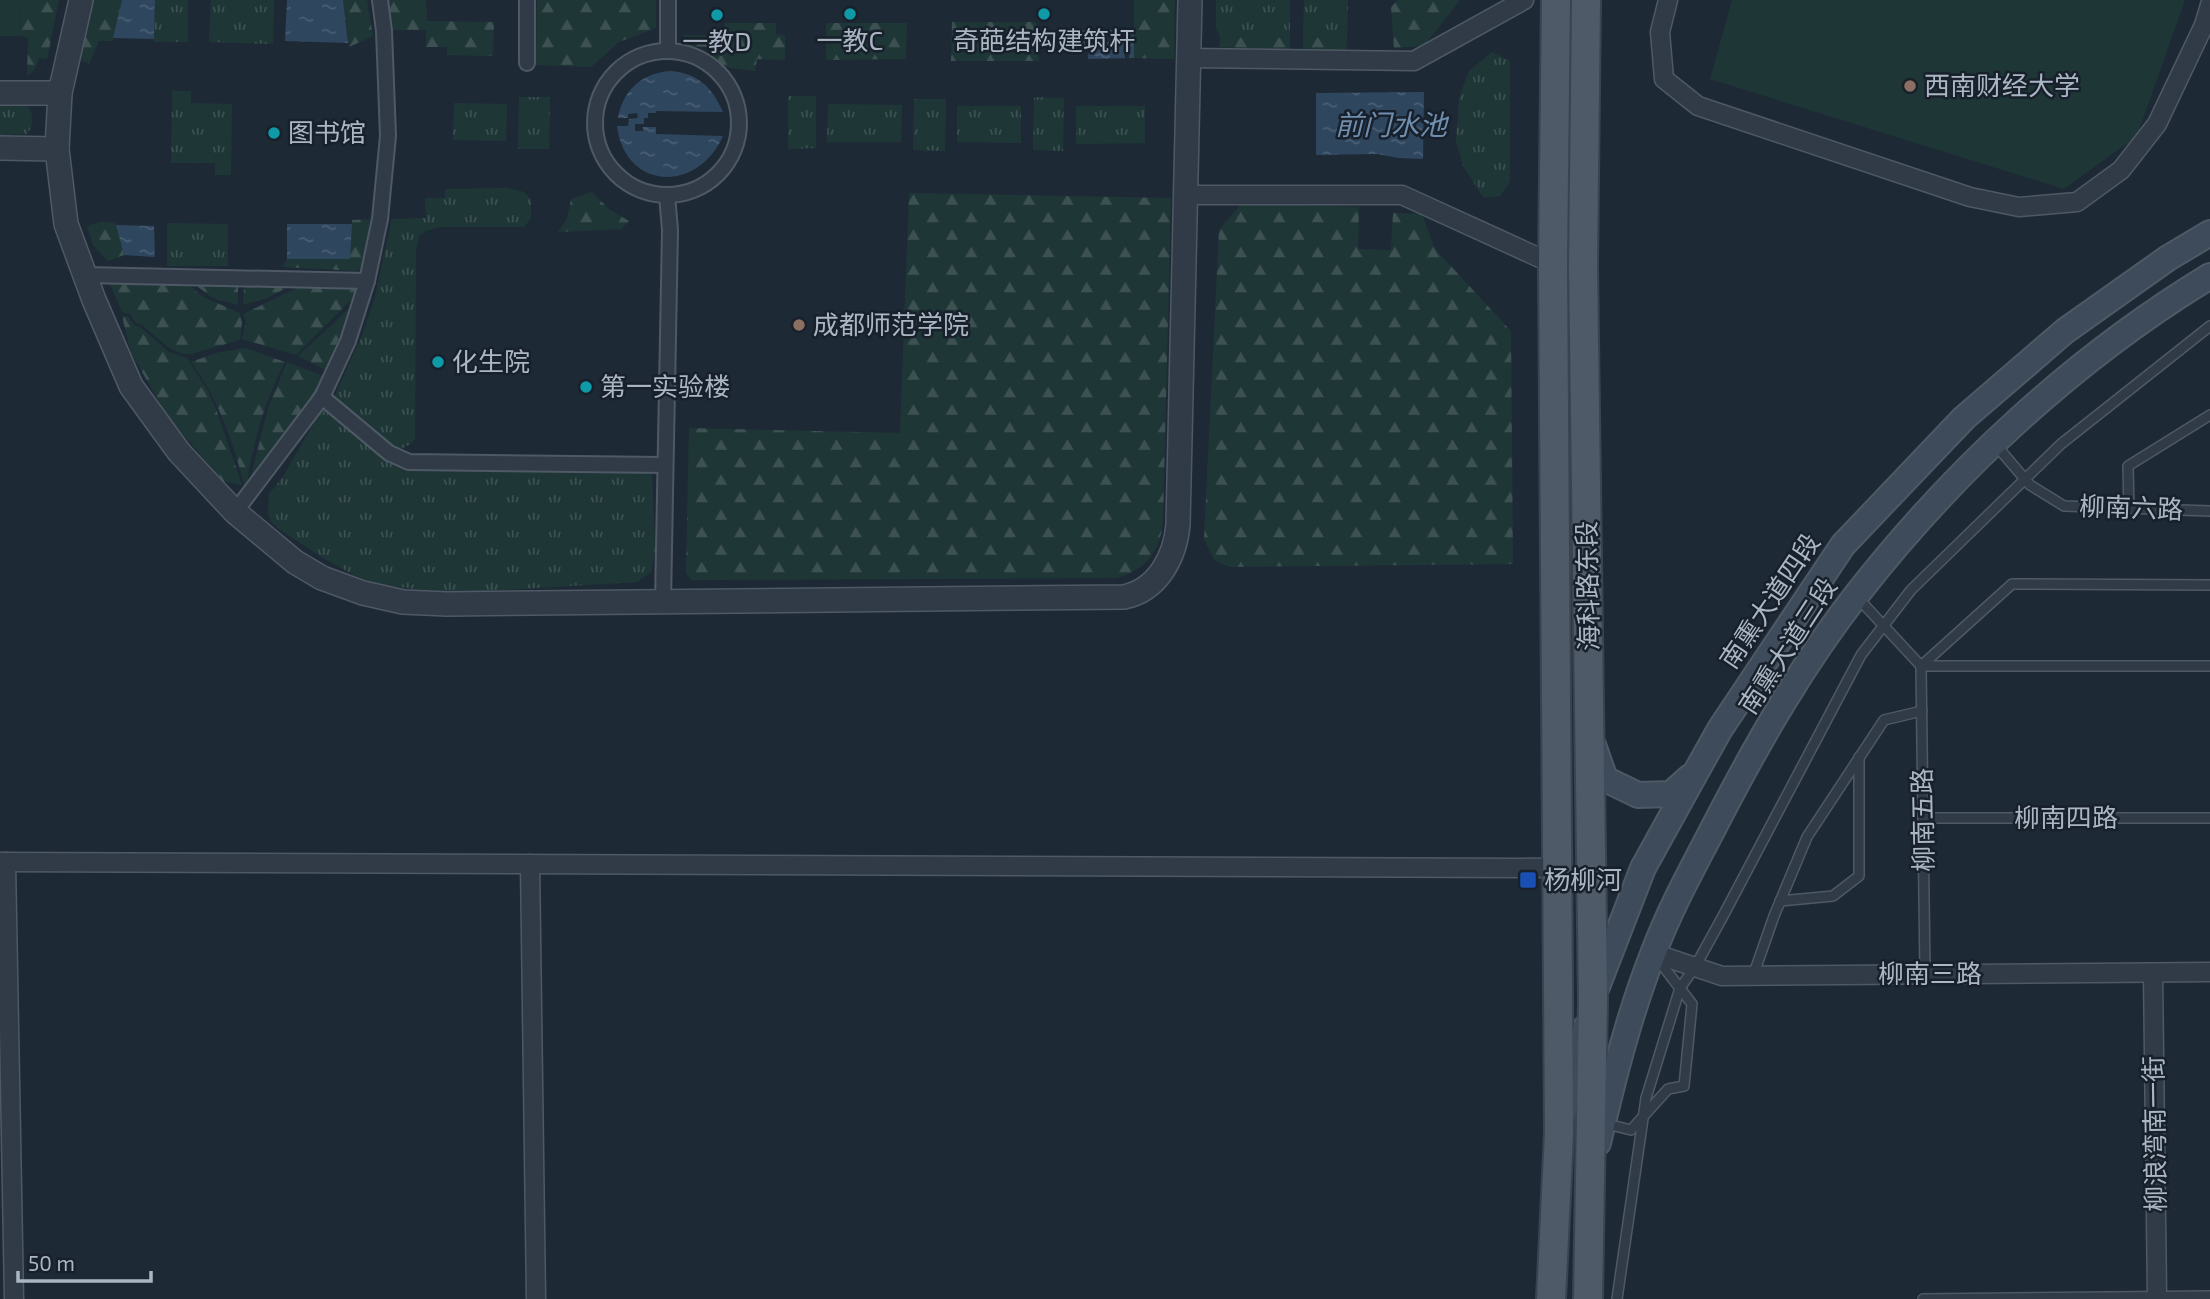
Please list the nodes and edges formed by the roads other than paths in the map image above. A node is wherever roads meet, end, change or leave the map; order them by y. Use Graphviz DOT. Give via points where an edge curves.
graph roads {
  1 [pos="81,0"];
  2 [pos="380,0"];
  3 [pos="527,0"];
  4 [pos="668,0"];
  5 [pos="1190,0"];
  6 [pos="1524,0"];
  7 [pos="1556,0"];
  8 [pos="1586,0"];
  9 [pos="1668,0"];
  10 [pos="2210,5"];
  11 [pos="668,51"];
  12 [pos="1189,58"];
  13 [pos="527,63"];
  14 [pos="0,93"];
  15 [pos="60,93"];
  16 [pos="0,148"];
  17 [pos="57,149"];
  18 [pos="667,195"];
  19 [pos="1187,195"];
  20 [pos="2210,233"];
  21 [pos="1553,264"];
  22 [pos="85,275"];
  23 [pos="2210,276"];
  24 [pos="367,281"];
  25 [pos="2210,326"];
  26 [pos="322,397"];
  27 [pos="2210,415"];
  28 [pos="1994,443"];
  29 [pos="666,465"];
  30 [pos="2025,479"];
  31 [pos="2129,508"];
  32 [pos="2210,511"];
  33 [pos="235,512"];
  34 [pos="2210,585"];
  35 [pos="1856,595"];
  36 [pos="663,602"];
  37 [pos="1884,625"];
  38 [pos="1921,666"];
  39 [pos="2210,666"];
  40 [pos="1922,711"];
  41 [pos="1591,740"];
  42 [pos="1859,757"];
  43 [pos="1696,772"];
  44 [pos="1923,818"];
  45 [pos="2210,818"];
  46 [pos="3,862"];
  47 [pos="530,864"];
  48 [pos="1557,868"];
  49 [pos="1780,901"];
  50 [pos="1653,953"];
  51 [pos="1695,967"];
  52 [pos="2210,972"];
  53 [pos="2153,973"];
  54 [pos="1925,974"];
  55 [pos="1753,976"];
  56 [pos="1680,988"];
  57 [pos="1593,999"];
  58 [pos="1642,1119"];
  59 [pos="1603,1123"];
  60 [pos="1559,1132"];
  61 [pos="1592,1171"];
  62 [pos="2157,1296"];
  63 [pos="2210,1296"];
  64 [pos="14,1299"];
  65 [pos="536,1299"];
  66 [pos="1551,1299"];
  67 [pos="1588,1299"];
  68 [pos="1617,1299"];
  69 [pos="1923,1299"];
  1 -- 15 [label="street"];
  2 -- 24 [label="street" via="388,135 380,219"];
  3 -- 13 [label="street"];
  4 -- 11 [label="street"];
  5 -- 12 [label="street"];
  6 -- 12 [label="street" via="1414,61"];
  7 -- 21 [label="main road, 海科路东段"];
  8 -- 41 [label="main road, 海科路东段" via="1583,266"];
  9 -- 10 [label="street" via="1660,32 1664,79 1698,106 1969,197 2019,207 2077,202 2121,170 2157,124"];
  11 -- 18 [label="street" via="694,55 715,69 730,88 738,111 738,136 729,159 713,178 691,190"];
  11 -- 18 [label="street" via="627,62 610,78 594,121 597,144 624,181"];
  12 -- 19 [label="street"];
  14 -- 15 [label="street"];
  15 -- 17 [label="street"];
  16 -- 17 [label="street"];
  17 -- 22 [label="street" via="66,224"];
  18 -- 29 [label="street"];
  19 -- 21 [label="street" via="1402,195"];
  19 -- 36 [label="street" via="1177,538 1171,558 1149,585 1124,597"];
  20 -- 43 [label="main road, 南熏大道四段" via="2065,331 1964,418 1843,545"];
  21 -- 48 [label="main road, 海科路东段"];
  22 -- 24 [label="street"];
  22 -- 33 [label="street" via="131,386 179,452"];
  23 -- 28 [label="main road, 南熏大道三段" via="2074,371"];
  24 -- 26 [label="street" via="348,341"];
  25 -- 30 [label="lane" via="2061,444"];
  26 -- 29 [label="street" via="389,453 409,462"];
  26 -- 33 [label="street"];
  27 -- 31 [label="lane" via="2128,466"];
  28 -- 30 [label="lane, 柳南六路"];
  28 -- 35 [label="main road, 南熏大道三段" via="1913,525"];
  29 -- 36 [label="street"];
  30 -- 31 [label="lane, 柳南六路" via="2064,506"];
  30 -- 37 [label="lane" via="1911,590"];
  31 -- 32 [label="lane, 柳南六路"];
  33 -- 36 [label="street" via="295,562 322,578 389,600 439,604"];
  34 -- 38 [label="lane" via="2012,584"];
  35 -- 37 [label="lane"];
  35 -- 50 [label="main road, 南熏大道三段" via="1745,767"];
  37 -- 38 [label="lane"];
  37 -- 51 [label="lane" via="1861,654"];
  38 -- 39 [label="lane"];
  38 -- 40 [label="lane, 柳南五路"];
  40 -- 42 [label="lane" via="1884,720"];
  40 -- 44 [label="lane, 柳南五路"];
  41 -- 43 [label="main road" via="1605,779 1638,795 1671,794"];
  41 -- 57 [label="main road, 海科路东段"];
  42 -- 49 [label="lane" via="1807,837"];
  42 -- 49 [label="lane" via="1859,876 1833,896"];
  43 -- 57 [label="main road, 南熏大道四段" via="1643,869"];
  44 -- 45 [label="lane, 柳南四路"];
  44 -- 54 [label="lane, 柳南五路"];
  46 -- 47 [label="street"];
  46 -- 64 [label="street"];
  47 -- 48 [label="street"];
  47 -- 65 [label="street"];
  48 -- 60 [label="main road, 海科路东段"];
  49 -- 55 [label="lane"];
  50 -- 51 [label="street, 柳南三路"];
  50 -- 56 [label="lane"];
  50 -- 59 [label="main road, 南熏大道三段" via="1624,1039"];
  51 -- 55 [label="street, 柳南三路" via="1722,976"];
  51 -- 56 [label="lane"];
  52 -- 53 [label="street, 柳南三路"];
  53 -- 54 [label="street, 柳南三路"];
  53 -- 62 [label="street, 柳浪湾南一街"];
  54 -- 55 [label="street, 柳南三路"];
  56 -- 58 [label="lane"];
  56 -- 58 [label="lane" via="1692,1004 1684,1086 1668,1089"];
  57 -- 60 [label="main road, 南熏大道四段"];
  57 -- 61 [label="main road, 海科路东段"];
  58 -- 59 [label="lane" via="1631,1130"];
  58 -- 68 [label="lane"];
  59 -- 61 [label="main road, 南熏大道三段"];
  60 -- 66 [label="main road, 海科路东段"];
  61 -- 67 [label="main road, 海科路东段"];
  62 -- 63 [label="lane"];
  62 -- 69 [label="lane"];
}
